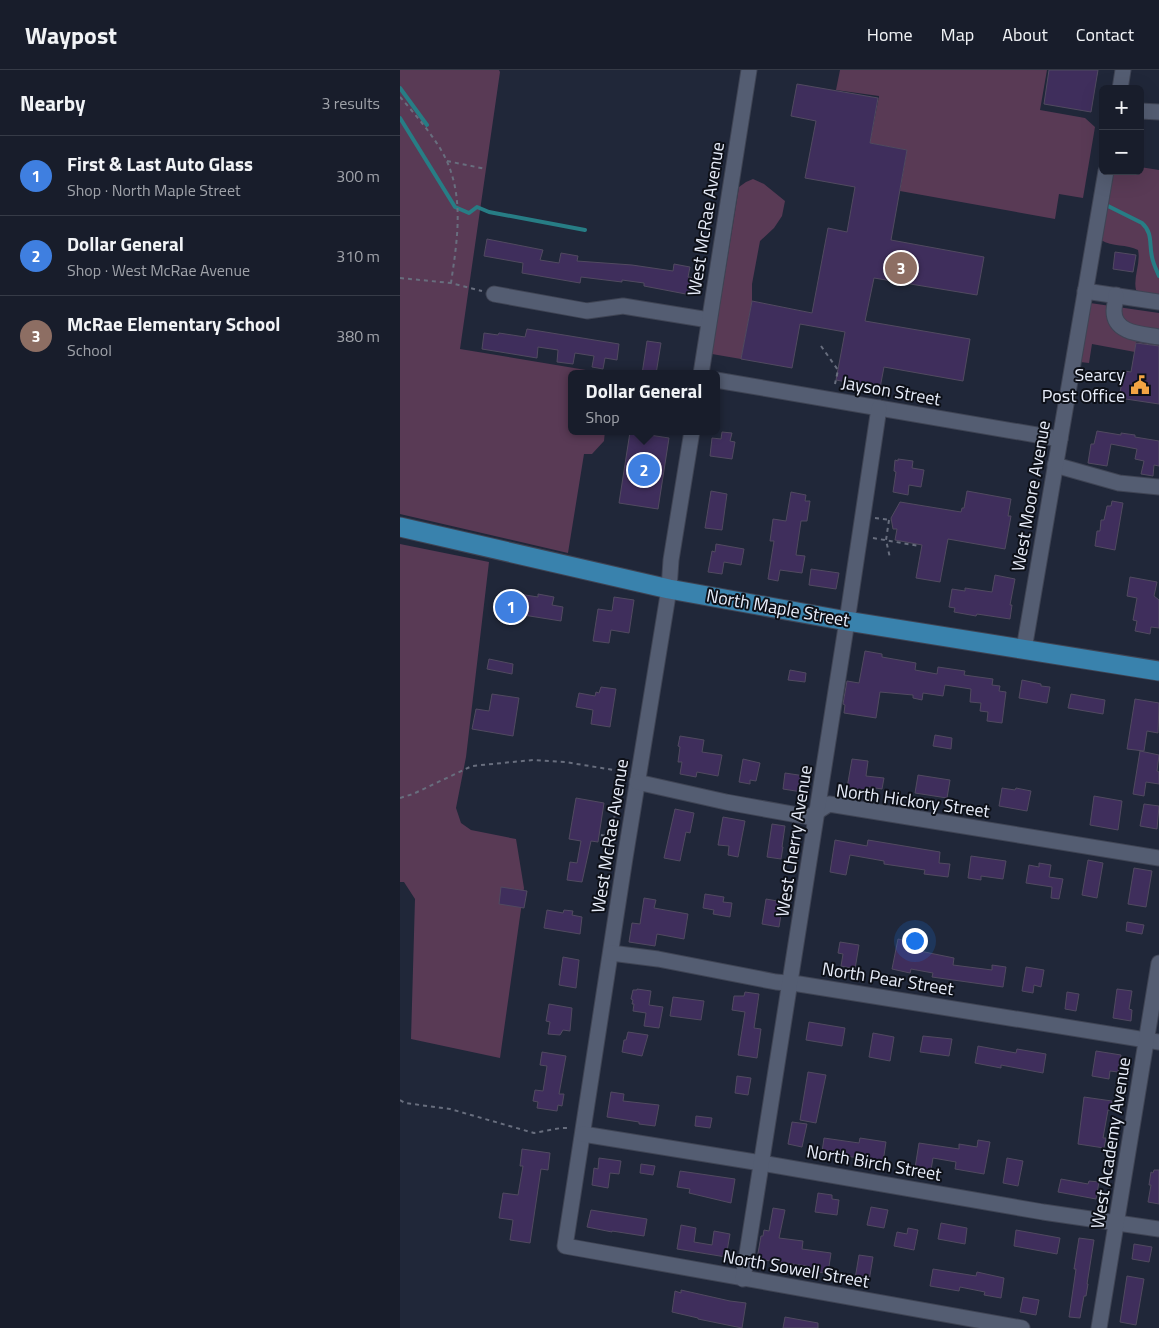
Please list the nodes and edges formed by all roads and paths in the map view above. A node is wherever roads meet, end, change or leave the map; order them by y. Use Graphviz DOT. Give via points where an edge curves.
graph roads {
  1 [pos="749,70"];
  2 [pos="1123,70"];
  3 [pos="1121,85"];
  4 [pos="400,96"];
  5 [pos="1144,111"];
  6 [pos="1159,112"];
  7 [pos="447,161"];
  8 [pos="486,169"];
  9 [pos="1105,175"];
  10 [pos="400,278"];
  11 [pos="451,283"];
  12 [pos="1085,291"];
  13 [pos="494,294"];
  14 [pos="1116,295"];
  15 [pos="1159,302"];
  16 [pos="709,320"];
  17 [pos="1159,337"];
  18 [pos="821,346"];
  19 [pos="702,370"];
  20 [pos="720,381"];
  21 [pos="835,384"];
  22 [pos="879,408"];
  23 [pos="691,435"];
  24 [pos="1060,439"];
  25 [pos="1056,465"];
  26 [pos="1159,487"];
  27 [pos="889,520"];
  28 [pos="400,527"];
  29 [pos="868,537"];
  30 [pos="886,540"];
  31 [pos="919,546"];
  32 [pos="890,558"];
  33 [pos="669,589"];
  34 [pos="847,620"];
  35 [pos="1024,649"];
  36 [pos="1159,671"];
  37 [pos="638,778"];
  38 [pos="619,791"];
  39 [pos="400,798"];
  40 [pos="817,812"];
  41 [pos="601,835"];
  42 [pos="611,836"];
  43 [pos="619,838"];
  44 [pos="1159,858"];
  45 [pos="611,953"];
  46 [pos="1159,963"];
  47 [pos="790,984"];
  48 [pos="1152,1041"];
  49 [pos="400,1100"];
  50 [pos="583,1132"];
  51 [pos="762,1163"];
  52 [pos="1118,1222"];
  53 [pos="1159,1228"];
  54 [pos="565,1246"];
  55 [pos="743,1279"];
  56 [pos="1022,1328"];
  57 [pos="1099,1328"];
  1 -- 16 [label="street, West McRae Avenue"];
  2 -- 3 [label="street"];
  4 -- 7 [label="path"];
  5 -- 6 [label="street"];
  7 -- 8 [label="path"];
  7 -- 11 [label="path" via="454,178 459,208"];
  9 -- 12 [label="street, West Moore Avenue"];
  10 -- 11 [label="path"];
  11 -- 13 [label="path"];
  12 -- 14 [label="street"];
  12 -- 24 [label="street, West Moore Avenue"];
  13 -- 16 [label="street" via="587,310 623,306"];
  14 -- 15 [label="street"];
  14 -- 17 [label="street" via="1114,314 1123,329"];
  16 -- 19 [label="street, West McRae Avenue"];
  18 -- 21 [label="path" via="838,370"];
  20 -- 22 [label="street, Jayson Street"];
  22 -- 24 [label="street, Jayson Street"];
  22 -- 34 [label="street, West Cherry Avenue"];
  23 -- 33 [label="street, West McRae Avenue"];
  24 -- 25 [label="street, West Moore Avenue"];
  25 -- 26 [label="street" via="1119,483"];
  25 -- 35 [label="street, West Moore Avenue"];
  27 -- 30 [label="path"];
  28 -- 33 [label="main road, North Maple Street"];
  29 -- 30 [label="path"];
  30 -- 31 [label="path"];
  30 -- 32 [label="path"];
  33 -- 34 [label="main road, North Maple Street"];
  33 -- 37 [label="street, West McRae Avenue"];
  34 -- 35 [label="main road, North Maple Street"];
  34 -- 40 [label="street, West Cherry Avenue"];
  35 -- 36 [label="main road, North Maple Street"];
  37 -- 39 [label="path" via="565,762 533,760 472,766"];
  37 -- 40 [label="street, North Hickory Street" via="726,802 809,817"];
  37 -- 45 [label="street, West McRae Avenue"];
  38 -- 42 [label="path"];
  40 -- 44 [label="street, North Hickory Street" via="829,804"];
  40 -- 47 [label="street, West Cherry Avenue"];
  41 -- 42 [label="path"];
  42 -- 43 [label="path"];
  45 -- 47 [label="street, North Pear Street"];
  45 -- 50 [label="street, West McRae Avenue"];
  46 -- 48 [label="street, West Academy Avenue"];
  47 -- 48 [label="street, North Pear Street"];
  47 -- 51 [label="street, West Cherry Avenue"];
  48 -- 52 [label="street, West Academy Avenue"];
  49 -- 50 [label="path" via="450,1109 534,1132 560,1128"];
  50 -- 51 [label="street, North Birch Street"];
  50 -- 54 [label="street, West McRae Avenue"];
  51 -- 52 [label="street, North Birch Street"];
  51 -- 55 [label="street, West Cherry Avenue"];
  52 -- 53 [label="street, North Birch Street"];
  52 -- 57 [label="street, West Academy Avenue"];
  54 -- 55 [label="street, North Sowell Street"];
  55 -- 56 [label="street, North Sowell Street"];
}
